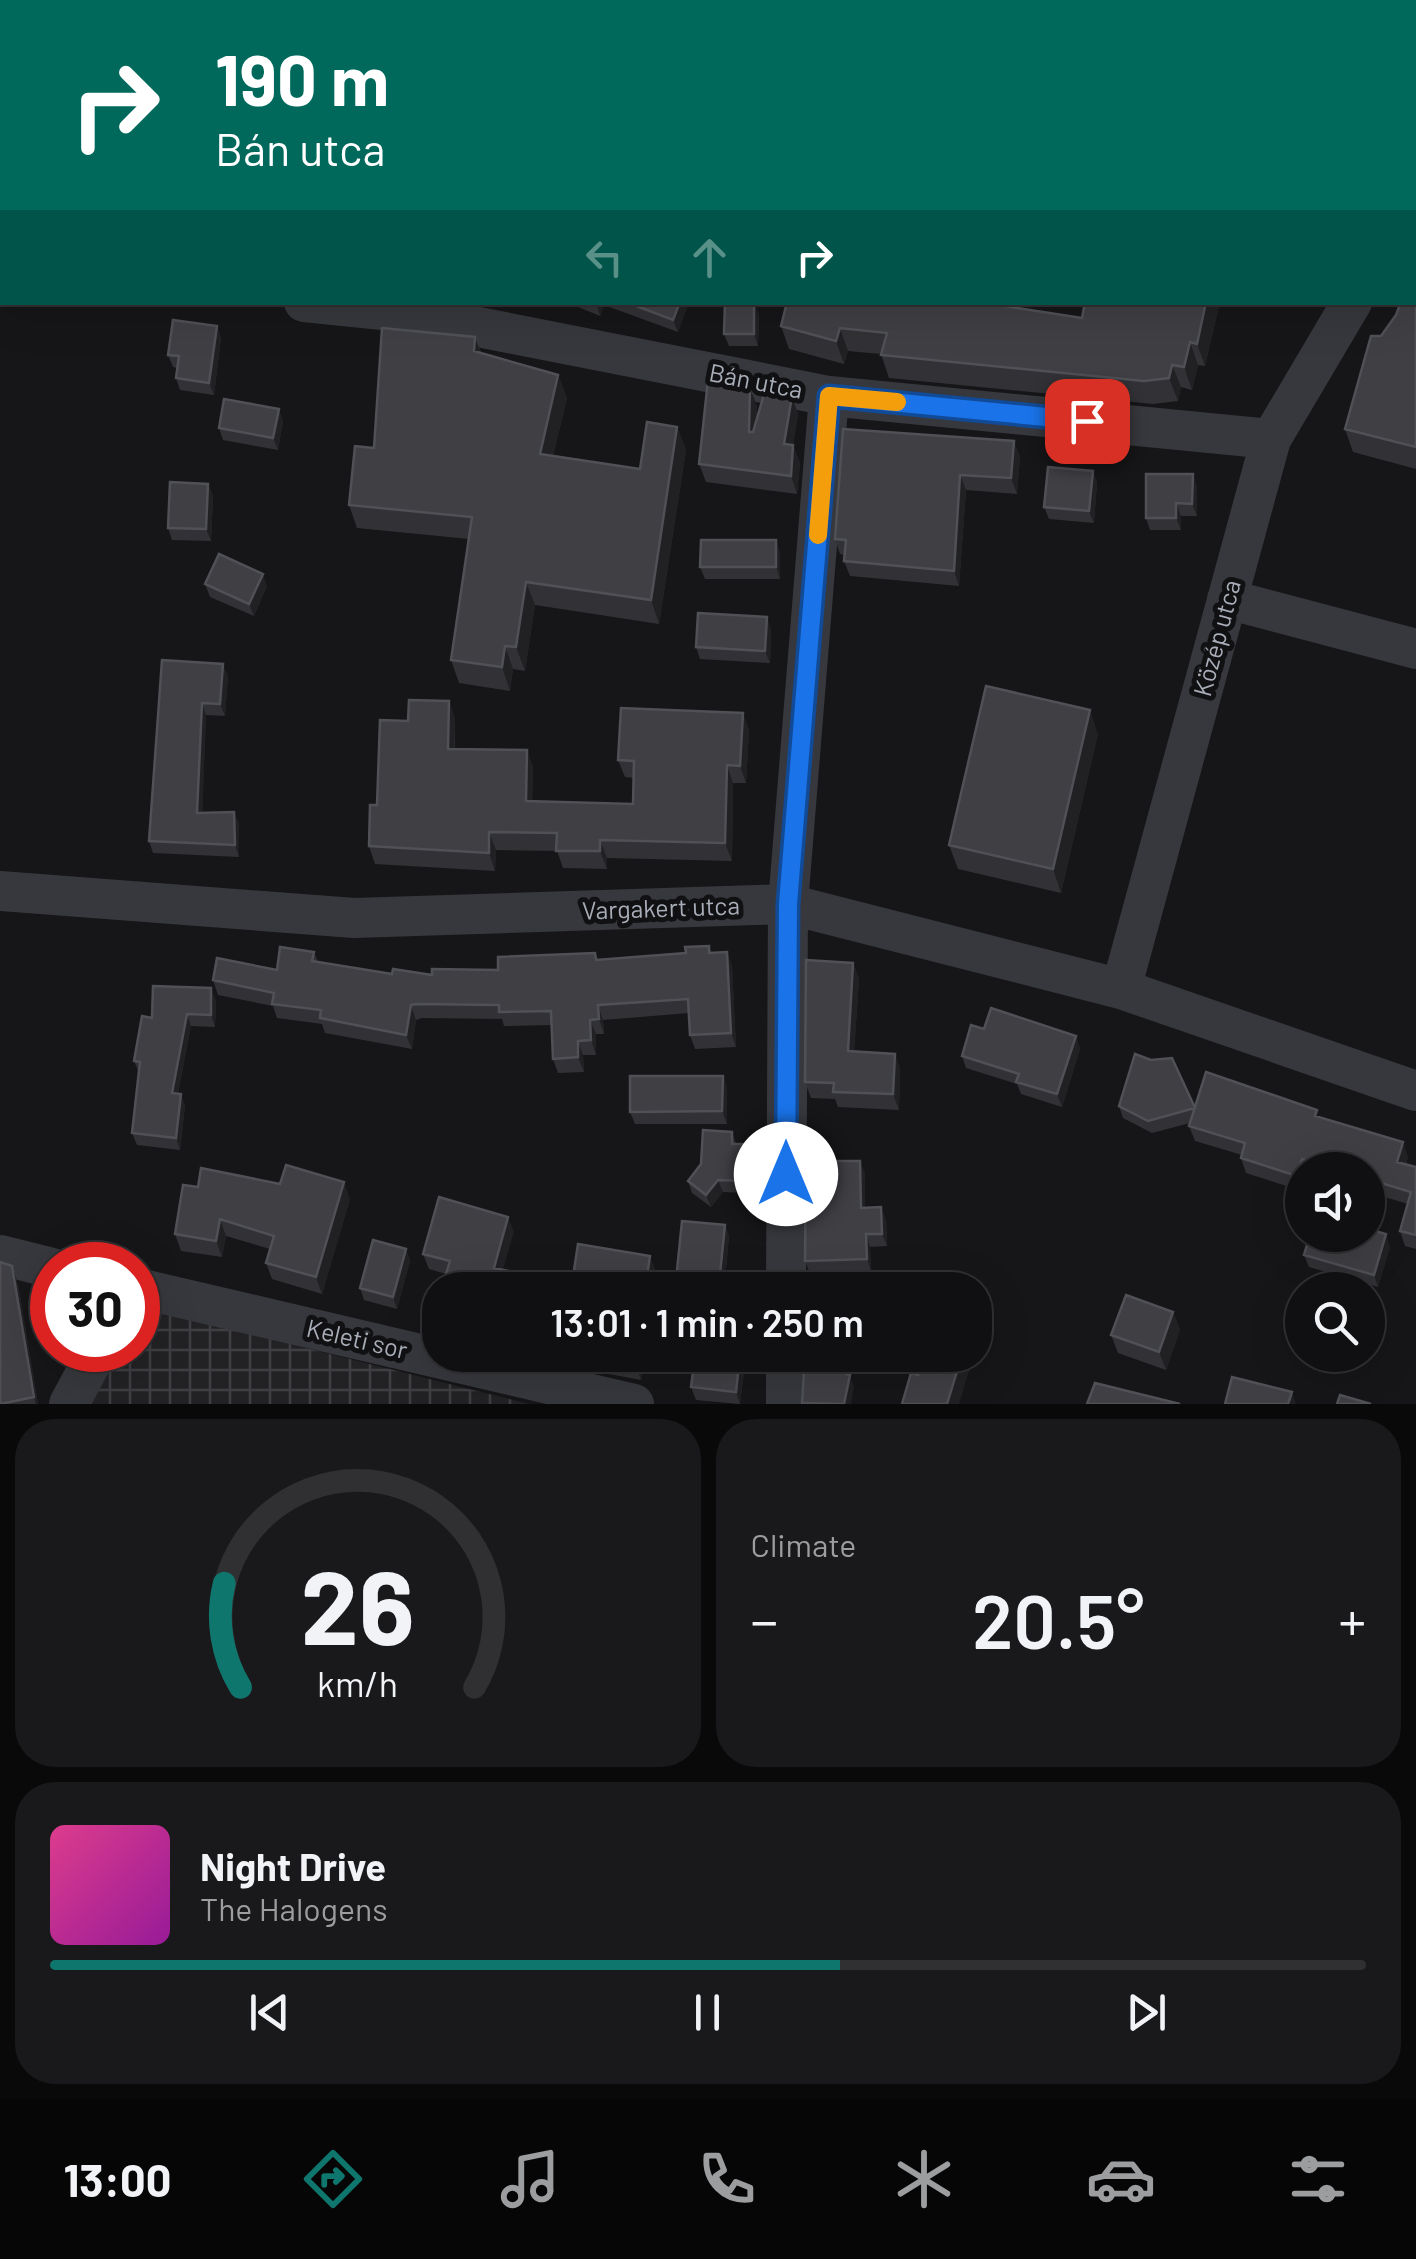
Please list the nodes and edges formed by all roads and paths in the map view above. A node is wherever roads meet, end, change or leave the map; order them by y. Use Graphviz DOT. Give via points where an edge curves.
graph roads {
  1 [pos="333,305"];
  2 [pos="1350,305"];
  3 [pos="829,396"];
  4 [pos="1271,439"];
  5 [pos="1227,599"];
  6 [pos="1416,649"];
  7 [pos="0,891"];
  8 [pos="788,904"];
  9 [pos="1121,989"];
  10 [pos="1416,1091"];
  11 [pos="0,1255"];
  12 [pos="30,1262"];
  13 [pos="786,1272"];
  14 [pos="160,1293"];
  15 [pos="87,1372"];
  16 [pos="786,1372"];
  17 [pos="70,1404"];
  18 [pos="634,1404"];
  19 [pos="786,1404"];
  1 -- 3 [label="street, Bán utca" via="402,312"];
  2 -- 4 [label="street, Közép utca"];
  3 -- 4 [label="street, Bán utca"];
  3 -- 8 [label="street"];
  4 -- 5 [label="street, Közép utca"];
  5 -- 6 [label="street"];
  5 -- 9 [label="street, Közép utca"];
  7 -- 8 [label="street, Vargakert utca" via="354,918"];
  8 -- 9 [label="street, Vargakert utca"];
  8 -- 13 [label="street"];
  9 -- 10 [label="street, Vargakert utca"];
  11 -- 12 [label="street"];
  14 -- 18 [label="street, Keleti sor"];
  15 -- 17 [label="street"];
  16 -- 19 [label="street"];
}
